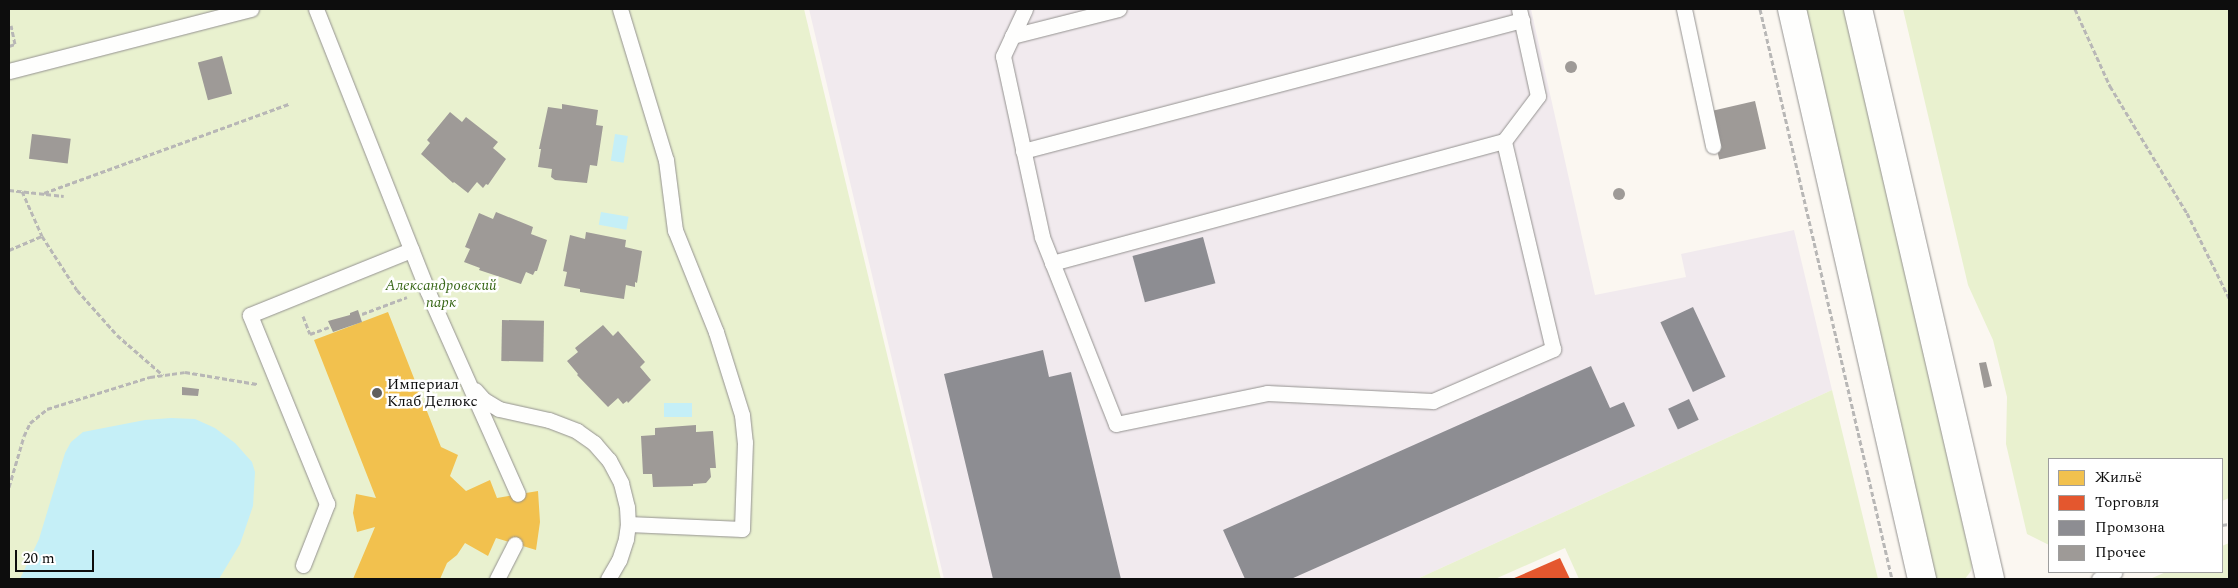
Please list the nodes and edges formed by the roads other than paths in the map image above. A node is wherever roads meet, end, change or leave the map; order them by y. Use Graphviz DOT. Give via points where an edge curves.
graph roads {
  1 [pos="251,9"];
  2 [pos="316,9"];
  3 [pos="620,9"];
  4 [pos="1025,9"];
  5 [pos="1119,9"];
  6 [pos="1684,9"];
  7 [pos="1792,9"];
  8 [pos="1858,9"];
  9 [pos="1520,14"];
  10 [pos="1012,36"];
  11 [pos="9,71"];
  12 [pos="1504,141"];
  13 [pos="1712,146"];
  14 [pos="1023,150"];
  15 [pos="411,250"];
  16 [pos="1052,263"];
  17 [pos="468,382"];
  18 [pos="518,494"];
  19 [pos="628,524"];
  20 [pos="516,544"];
  21 [pos="303,565"];
  22 [pos="2113,573"];
  23 [pos="497,579"];
  24 [pos="608,579"];
  25 [pos="1922,579"];
  26 [pos="1990,579"];
  27 [pos="2099,579"];
  1 -- 11 [label="lane"];
  2 -- 15 [label="lane"];
  3 -- 19 [label="lane" via="666,160 675,230 716,332 742,415 745,442 742,529"];
  4 -- 10 [label="lane"];
  5 -- 10 [label="lane"];
  6 -- 13 [label="lane"];
  7 -- 25 [label="street"];
  8 -- 26 [label="street"];
  9 -- 12 [label="lane" via="1538,96"];
  9 -- 14 [label="lane"];
  10 -- 14 [label="lane" via="1003,56"];
  12 -- 16 [label="lane"];
  12 -- 16 [label="lane" via="1553,349 1433,401 1267,393 1116,424"];
  14 -- 16 [label="lane" via="1042,237"];
  15 -- 17 [label="lane"];
  15 -- 21 [label="lane" via="250,315 326,504"];
  17 -- 18 [label="lane"];
  17 -- 19 [label="lane" via="484,400 499,410 549,420 577,431 594,443 609,460 621,483"];
  19 -- 24 [label="lane" via="619,560"];
  20 -- 23 [label="lane"];
  22 -- 27 [label="lane"];
}
